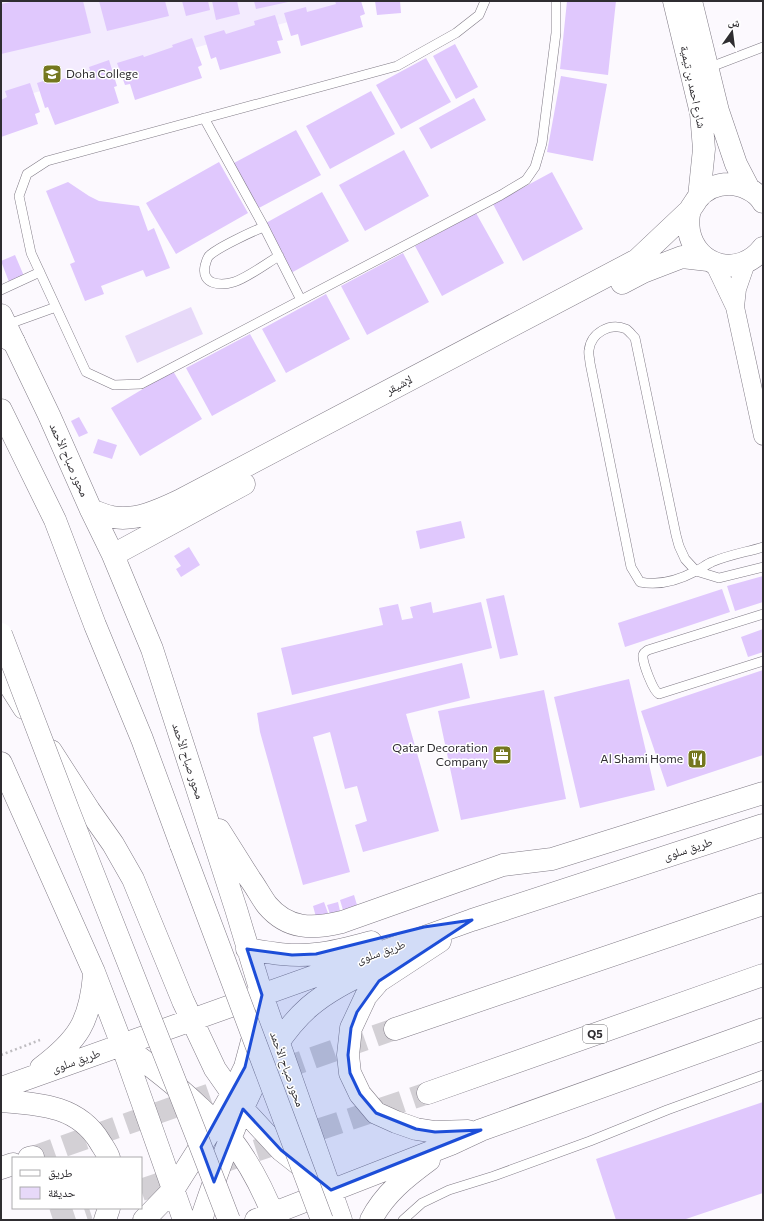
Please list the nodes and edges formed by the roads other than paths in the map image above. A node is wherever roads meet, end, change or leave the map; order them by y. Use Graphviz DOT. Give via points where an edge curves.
graph roads {
  1 [pos="486,1"];
  2 [pos="556,1"];
  3 [pos="674,1"];
  4 [pos="691,1"];
  5 [pos="763,47"];
  6 [pos="708,68"];
  7 [pos="204,118"];
  8 [pos="756,196"];
  9 [pos="694,204"];
  10 [pos="264,227"];
  11 [pos="758,255"];
  12 [pos="279,256"];
  13 [pos="711,262"];
  14 [pos="40,272"];
  15 [pos="1,290"];
  16 [pos="302,300"];
  17 [pos="56,307"];
  18 [pos="735,307"];
  19 [pos="5,329"];
  20 [pos="1,410"];
  21 [pos="763,436"];
  22 [pos="91,510"];
  23 [pos="763,547"];
  24 [pos="113,555"];
  25 [pos="763,567"];
  26 [pos="696,571"];
  27 [pos="763,614"];
  28 [pos="1,634"];
  29 [pos="763,661"];
  30 [pos="1,672"];
  31 [pos="1,763"];
  32 [pos="763,792"];
  33 [pos="202,805"];
  34 [pos="758,825"];
  35 [pos="763,904"];
  36 [pos="472,920"];
  37 [pos="247,949"];
  38 [pos="94,972"];
  39 [pos="763,976"];
  40 [pos="262,995"];
  41 [pos="192,1020"];
  42 [pos="763,1028"];
  43 [pos="395,1029"];
  44 [pos="278,1043"];
  45 [pos="122,1045"];
  46 [pos="763,1075"];
  47 [pos="29,1078"];
  48 [pos="1,1088"];
  49 [pos="428,1092"];
  50 [pos="1,1101"];
  51 [pos="237,1101"];
  52 [pos="216,1122"];
  53 [pos="481,1130"];
  54 [pos="231,1139"];
  55 [pos="451,1144"];
  56 [pos="108,1157"];
  57 [pos="12,1164"];
  58 [pos="1,1168"];
  59 [pos="174,1190"];
  60 [pos="331,1190"];
  61 [pos="109,1209"];
  62 [pos="268,1218"];
  63 [pos="105,1220"];
  64 [pos="144,1220"];
  65 [pos="184,1220"];
  66 [pos="201,1220"];
  67 [pos="229,1220"];
  68 [pos="322,1220"];
  69 [pos="341,1220"];
  70 [pos="371,1220"];
  71 [pos="403,1220"];
  1 -- 7 [label="lane" via="479,15 456,33 397,66"];
  2 -- 16 [label="lane" via="556,33 542,143 535,167 526,180"];
  3 -- 9 [label="main road, شارع احمد بن تيمية" via="701,113 704,149"];
  4 -- 6 [label="main road, شارع احمد بن تيمية"];
  5 -- 6 [label="lane"];
  6 -- 8 [label="main road, شارع احمد بن تيمية" via="728,144 736,164"];
  7 -- 10 [label="lane"];
  7 -- 14 [label="lane" via="47,161 28,174 20,196 31,253"];
  8 -- 9 [label="main road, لإشيقر" via="736,184 723,184 710,189"];
  9 -- 13 [label="main road, شارع احمد بن تيمية" via="688,225 690,238 697,251"];
  9 -- 22 [label="main road, لإشيقر" via="637,260 179,501 131,518 110,517"];
  10 -- 12 [label="lane"];
  10 -- 12 [label="lane" via="209,255 204,270 205,276 210,282 235,282"];
  11 -- 13 [label="main road, لإشيقر" via="735,266"];
  11 -- 18 [label="street" via="738,289"];
  12 -- 16 [label="lane"];
  13 -- 18 [label="street"];
  13 -- 24 [label="main road, لإشيقر" via="682,257 643,272 555,316"];
  14 -- 15 [label="lane"];
  14 -- 17 [label="lane"];
  16 -- 17 [label="lane" via="141,384 114,386 86,372"];
  17 -- 19 [label="lane"];
  18 -- 21 [label="street"];
  19 -- 22 [label="main road, محور صباح الأحمد" via="49,415"];
  20 -- 68 [label="main road, محور صباح الأحمد, bridge" via="55,520 142,739"];
  22 -- 24 [label="main road, محور صباح الأحمد"];
  23 -- 26 [label="lane" via="712,562"];
  24 -- 33 [label="main road, محور صباح الأحمد" via="152,650"];
  25 -- 26 [label="lane" via="719,578"];
  26 -- 26 [label="lane" via="685,559 676,535 635,338 627,330 617,327 605,329 595,335 589,350 590,363 631,567 640,582 650,584 669,581"];
  27 -- 29 [label="lane" via="648,650 643,656 648,676 659,694"];
  28 -- 67 [label="main road, bridge"];
  30 -- 41 [label="main road" via="133,879"];
  31 -- 38 [label="main road"];
  32 -- 33 [label="main road" via="552,859 503,865 322,927 290,923 266,904"];
  33 -- 37 [label="main road, محور صباح الأحمد"];
  34 -- 36 [label="main road, طريق سلوى"];
  35 -- 43 [label="main road"];
  36 -- 37 [label="main road" via="424,927 316,954 286,955"];
  36 -- 40 [label="main road, طريق سلوى"];
  36 -- 44 [label="main road" via="324,994 296,1019"];
  36 -- 53 [label="main road" via="378,981 357,1012 351,1028 348,1055 350,1073 360,1094 376,1113 416,1129 436,1132"];
  37 -- 40 [label="main road, محور صباح الأحمد"];
  38 -- 45 [label="main road"];
  38 -- 47 [label="main road" via="90,1008 79,1032 57,1056"];
  39 -- 49 [label="main road, Q5"];
  40 -- 41 [label="main road, طريق سلوى"];
  40 -- 44 [label="main road, محور صباح الأحمد"];
  40 -- 51 [label="main road"];
  41 -- 45 [label="main road, طريق سلوى"];
  41 -- 51 [label="main road" via="215,1069"];
  42 -- 53 [label="main road"];
  44 -- 51 [label="main road" via="261,1071"];
  44 -- 60 [label="main road, محور صباح الأحمد"];
  45 -- 47 [label="main road, طريق سلوى"];
  45 -- 52 [label="main road" via="184,1093"];
  45 -- 59 [label="main road"];
  46 -- 71 [label="lane" via="590,1141 448,1190 422,1203"];
  47 -- 48 [label="main road, طريق سلوى"];
  50 -- 56 [label="main road" via="39,1104 60,1109 80,1119 96,1134"];
  51 -- 52 [label="main road"];
  51 -- 54 [label="main road"];
  51 -- 60 [label="main road" via="281,1150"];
  52 -- 54 [label="main road"];
  52 -- 59 [label="main road"];
  53 -- 55 [label="main road"];
  54 -- 62 [label="main road" via="257,1180"];
  54 -- 66 [label="main road"];
  55 -- 60 [label="main road"];
  55 -- 70 [label="main road" via="400,1183"];
  57 -- 58 [label="main road"];
  59 -- 64 [label="main road"];
  59 -- 65 [label="main road"];
  60 -- 62 [label="main road"];
  60 -- 69 [label="main road, محور صباح الأحمد"];
  61 -- 63 [label="main road"];
}
